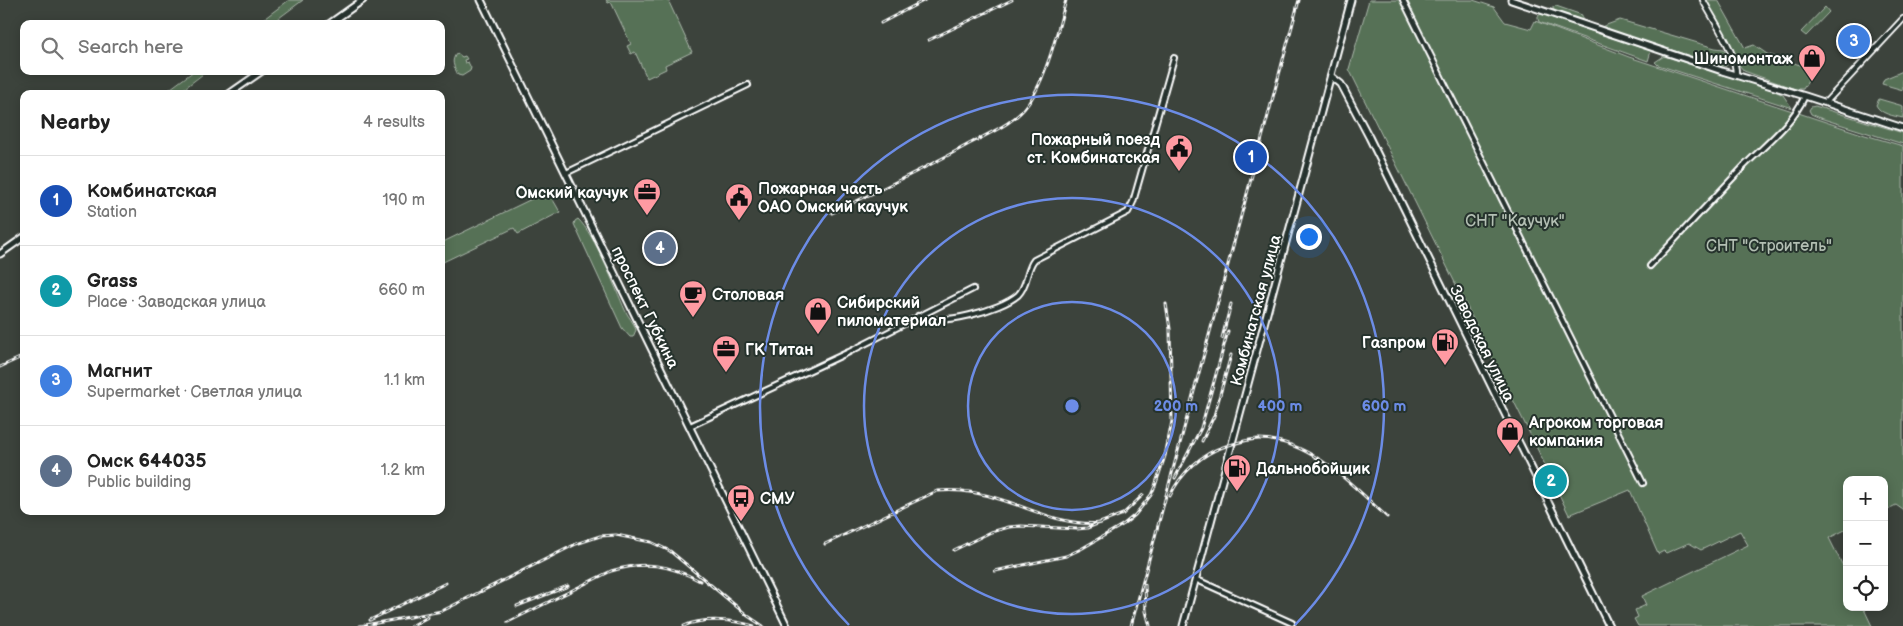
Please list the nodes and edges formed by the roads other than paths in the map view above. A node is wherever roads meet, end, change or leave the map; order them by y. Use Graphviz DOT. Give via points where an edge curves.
graph roads {
  1 [pos="363,0"];
  2 [pos="481,0"];
  3 [pos="1351,0"];
  4 [pos="1403,0"];
  5 [pos="1511,0"];
  6 [pos="1703,0"];
  7 [pos="1903,19"];
  8 [pos="335,20"];
  9 [pos="1174,58"];
  10 [pos="256,75"];
  11 [pos="1736,75"];
  12 [pos="1331,76"];
  13 [pos="748,86"];
  14 [pos="236,90"];
  15 [pos="1805,96"];
  16 [pos="1826,102"];
  17 [pos="1903,128"];
  18 [pos="566,173"];
  19 [pos="20,240"];
  20 [pos="0,254"];
  21 [pos="1650,266"];
  22 [pos="973,289"];
  23 [pos="918,316"];
  24 [pos="690,426"];
  25 [pos="1643,483"];
  26 [pos="1195,580"];
  27 [pos="1292,623"];
  28 [pos="787,626"];
  29 [pos="1183,626"];
  30 [pos="1609,626"];
  1 -- 8 [label="main road"];
  2 -- 18 [label="main road, проспект Губкина"];
  3 -- 12 [label="main road, Комбинатская улица"];
  4 -- 25 [label="street"];
  5 -- 11 [label="main road"];
  6 -- 11 [label="street" via="1729,51"];
  7 -- 16 [label="street"];
  9 -- 23 [label="street" via="1128,212 1034,260 1024,288 997,306 962,317"];
  10 -- 14 [label="main road"];
  11 -- 15 [label="main road"];
  12 -- 26 [label="main road, Комбинатская улица"];
  12 -- 30 [label="main road, Заводская улица" via="1341,84 1369,138"];
  13 -- 18 [label="street"];
  15 -- 16 [label="main road"];
  15 -- 21 [label="street" via="1798,110 1773,138"];
  16 -- 17 [label="main road"];
  18 -- 24 [label="main road, проспект Губкина"];
  19 -- 20 [label="main road"];
  22 -- 23 [label="street"];
  23 -- 24 [label="street"];
  24 -- 28 [label="main road, проспект Губкина"];
  26 -- 27 [label="street"];
  26 -- 29 [label="main road, Комбинатская улица"];
}
